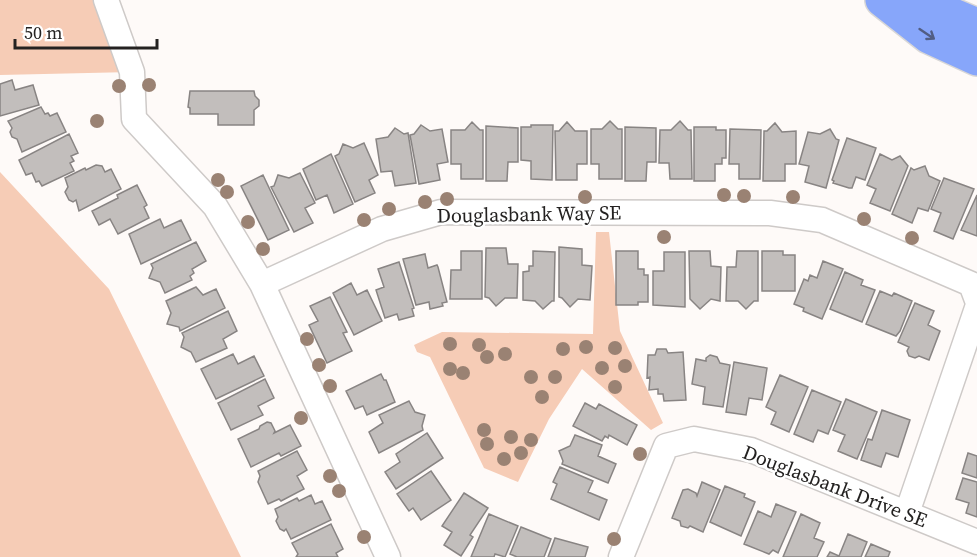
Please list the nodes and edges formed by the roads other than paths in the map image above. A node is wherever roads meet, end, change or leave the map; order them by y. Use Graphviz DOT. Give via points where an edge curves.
graph roads {
  1 [pos="106,0"];
  2 [pos="882,0"];
  3 [pos="918,0"];
  4 [pos="977,25"];
  5 [pos="977,59"];
  6 [pos="262,284"];
  7 [pos="977,300"];
  8 [pos="977,308"];
  9 [pos="908,513"];
  10 [pos="977,542"];
  11 [pos="388,557"];
  12 [pos="621,557"];
  1 -- 6 [label="street" via="132,72 134,119 215,206"];
  2 -- 5 [label="highway, one-way" via="929,37"];
  3 -- 4 [label="highway"];
  6 -- 7 [label="street, Douglasbank Way SE" via="382,229 441,212 770,213 822,220 971,284"];
  6 -- 11 [label="street"];
  8 -- 9 [label="street"];
  9 -- 10 [label="street, Douglasbank Drive SE"];
  9 -- 12 [label="street, Douglasbank Drive SE" via="751,450 694,439 666,446"];
}
